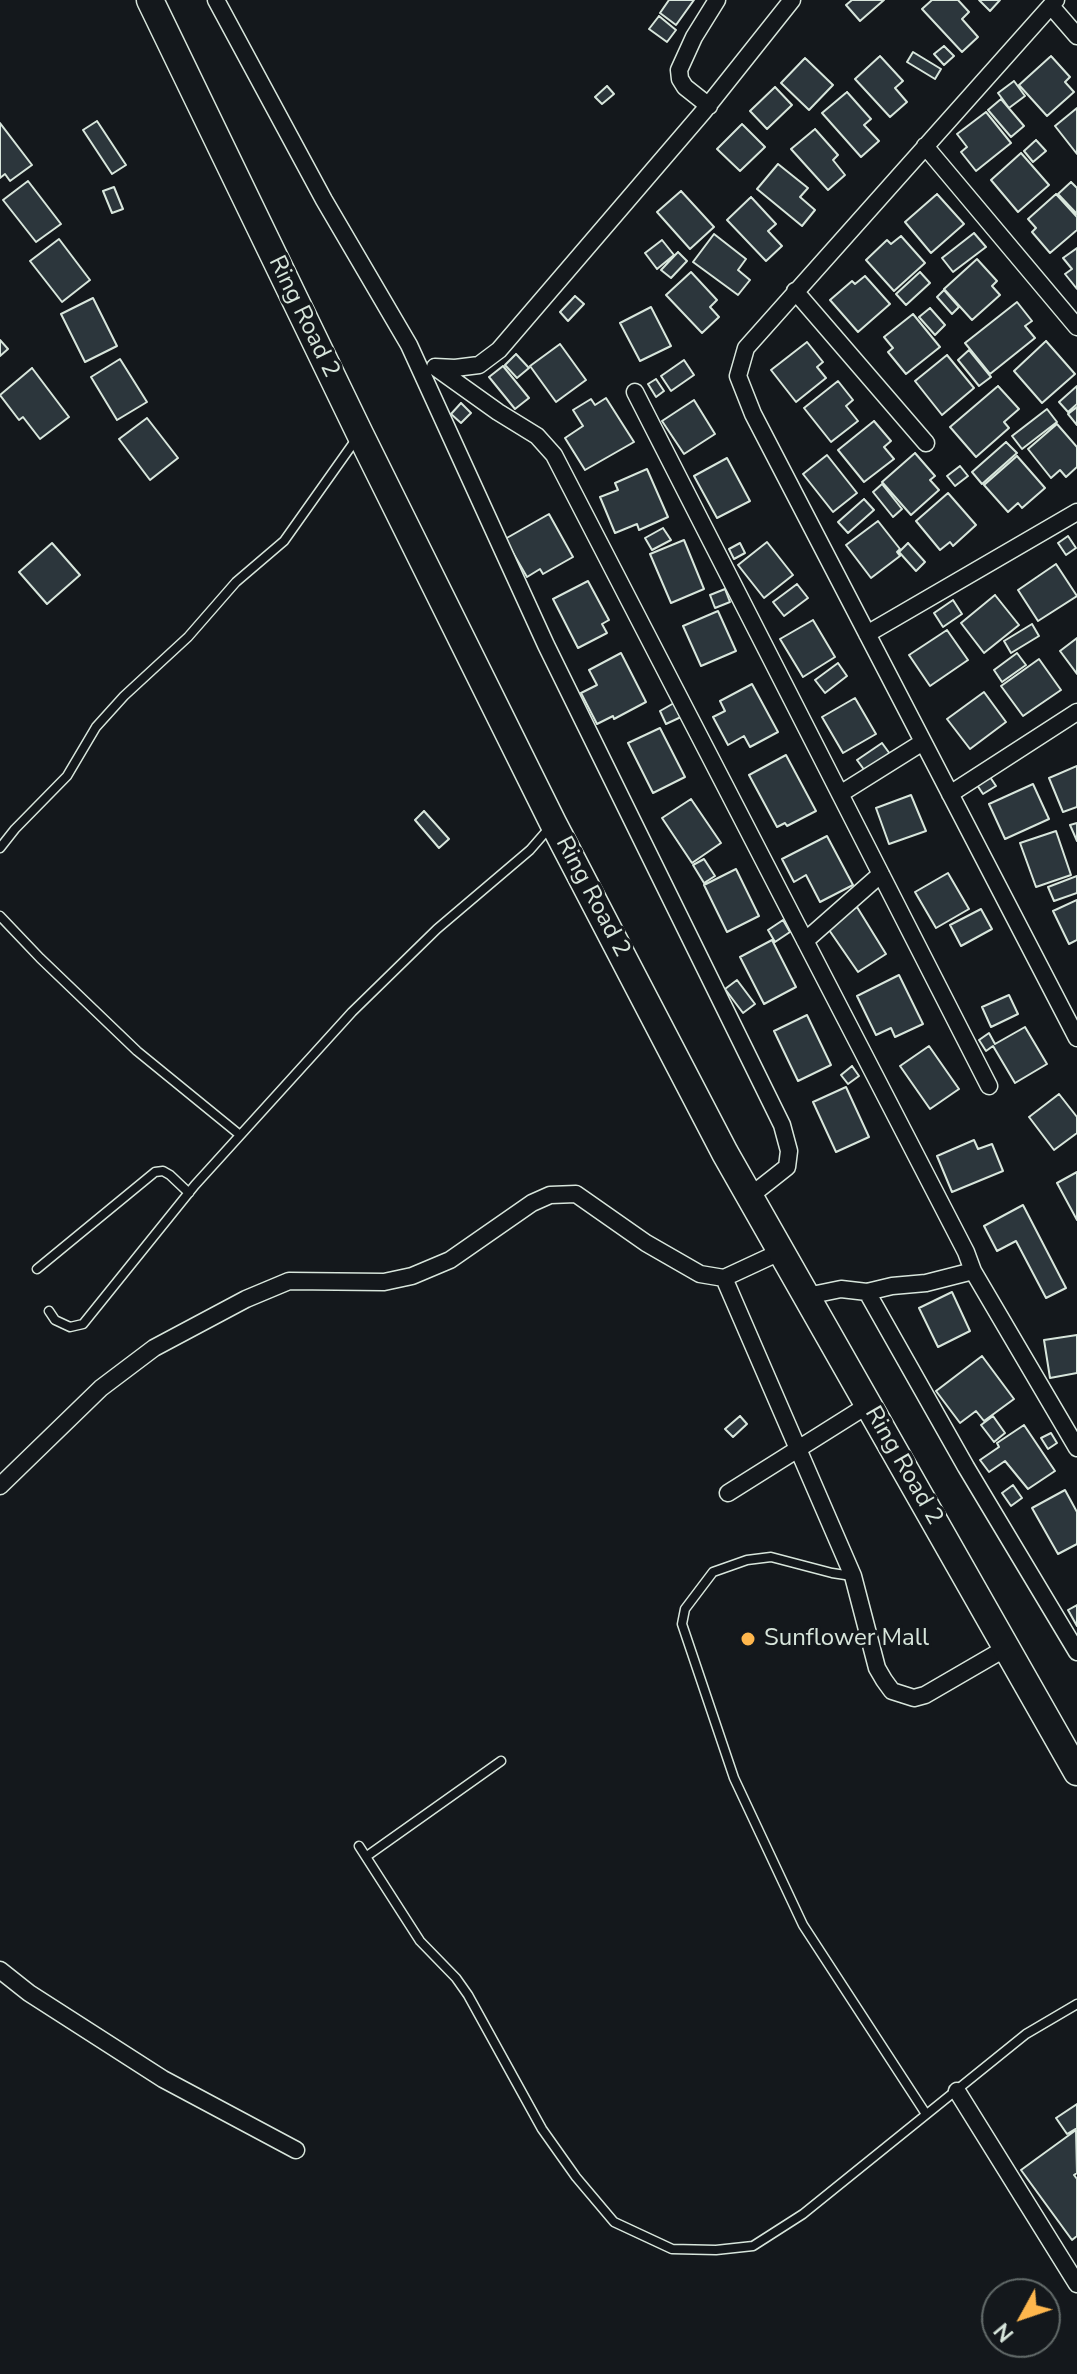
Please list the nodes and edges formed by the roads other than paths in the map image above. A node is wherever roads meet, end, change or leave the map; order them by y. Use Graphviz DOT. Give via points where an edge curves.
graph roads {
  1 [pos="150,0"];
  2 [pos="216,0"];
  3 [pos="717,0"];
  4 [pos="792,0"];
  5 [pos="1054,3"];
  6 [pos="1077,36"];
  7 [pos="709,106"];
  8 [pos="925,146"];
  9 [pos="795,291"];
  10 [pos="1077,327"];
  11 [pos="409,345"];
  12 [pos="435,367"];
  13 [pos="635,392"];
  14 [pos="360,434"];
  15 [pos="926,443"];
  16 [pos="1077,512"];
  17 [pos="867,634"];
  18 [pos="1077,712"];
  19 [pos="923,742"];
  20 [pos="840,794"];
  21 [pos="950,794"];
  22 [pos="553,823"];
  23 [pos="0,848"];
  24 [pos="881,874"];
  25 [pos="0,916"];
  26 [pos="805,941"];
  27 [pos="1077,1038"];
  28 [pos="989,1086"];
  29 [pos="240,1135"];
  30 [pos="189,1193"];
  31 [pos="749,1197"];
  32 [pos="780,1252"];
  33 [pos="37,1269"];
  34 [pos="973,1271"];
  35 [pos="724,1278"];
  36 [pos="867,1292"];
  37 [pos="807,1296"];
  38 [pos="49,1311"];
  39 [pos="868,1405"];
  40 [pos="798,1448"];
  41 [pos="1077,1448"];
  42 [pos="0,1486"];
  43 [pos="728,1493"];
  44 [pos="853,1576"];
  45 [pos="1006,1648"];
  46 [pos="1077,1652"];
  47 [pos="501,1761"];
  48 [pos="1077,1772"];
  49 [pos="359,1846"];
  50 [pos="367,1856"];
  51 [pos="0,1970"];
  52 [pos="1077,2004"];
  53 [pos="957,2091"];
  54 [pos="926,2114"];
  55 [pos="296,2150"];
  56 [pos="1070,2258"];
  57 [pos="1077,2284"];
  1 -- 14 [label="main road, Ring Road 2"];
  2 -- 11 [label="street"];
  3 -- 7 [label="street" via="679,70 685,87"];
  4 -- 7 [label="street"];
  5 -- 6 [label="street"];
  5 -- 8 [label="street"];
  7 -- 12 [label="street" via="499,350 479,365"];
  8 -- 9 [label="street"];
  8 -- 10 [label="street"];
  9 -- 15 [label="street"];
  9 -- 17 [label="street" via="746,348 738,376"];
  11 -- 12 [label="street"];
  11 -- 31 [label="street" via="546,645 782,1125 787,1167"];
  12 -- 26 [label="street" via="537,436 554,455"];
  13 -- 20 [label="street"];
  14 -- 22 [label="main road, Ring Road 2"];
  14 -- 23 [label="lane" via="284,541 124,696 96,727 67,776"];
  16 -- 17 [label="street"];
  17 -- 19 [label="street"];
  18 -- 21 [label="street"];
  19 -- 20 [label="street"];
  19 -- 21 [label="street"];
  20 -- 24 [label="street"];
  21 -- 27 [label="street"];
  22 -- 29 [label="lane" via="352,1012"];
  22 -- 31 [label="main road, Ring Road 2"];
  24 -- 26 [label="street"];
  24 -- 28 [label="street"];
  25 -- 29 [label="lane" via="137,1051"];
  26 -- 34 [label="street"];
  29 -- 30 [label="lane"];
  30 -- 33 [label="lane" via="170,1175 155,1172"];
  30 -- 38 [label="lane" via="83,1324 70,1327"];
  31 -- 32 [label="main road, Ring Road 2"];
  32 -- 35 [label="street"];
  32 -- 37 [label="main road, Ring Road 2"];
  34 -- 36 [label="street"];
  34 -- 41 [label="street"];
  35 -- 40 [label="street"];
  35 -- 42 [label="street" via="700,1274 576,1194 550,1195 450,1260 412,1276 384,1282 289,1281 246,1299 154,1348 101,1388"];
  36 -- 37 [label="street" via="841,1289"];
  36 -- 46 [label="street"];
  37 -- 39 [label="main road, Ring Road 2"];
  39 -- 40 [label="street"];
  39 -- 45 [label="main road, Ring Road 2"];
  40 -- 43 [label="street"];
  40 -- 44 [label="street"];
  44 -- 45 [label="street" via="877,1668 892,1691 914,1698 925,1695"];
  44 -- 54 [label="lane" via="771,1557 747,1560 713,1572 685,1609 682,1624 734,1778 803,1925"];
  45 -- 48 [label="main road, Ring Road 2"];
  47 -- 50 [label="lane"];
  49 -- 50 [label="lane"];
  50 -- 54 [label="lane" via="410,1927 468,1995 542,2129 576,2177 614,2222 657,2243 672,2249 753,2246 803,2214"];
  51 -- 55 [label="street" via="163,2079"];
  52 -- 53 [label="lane" via="1026,2034"];
  53 -- 54 [label="lane"];
  53 -- 56 [label="street"];
  56 -- 57 [label="street"];
}
